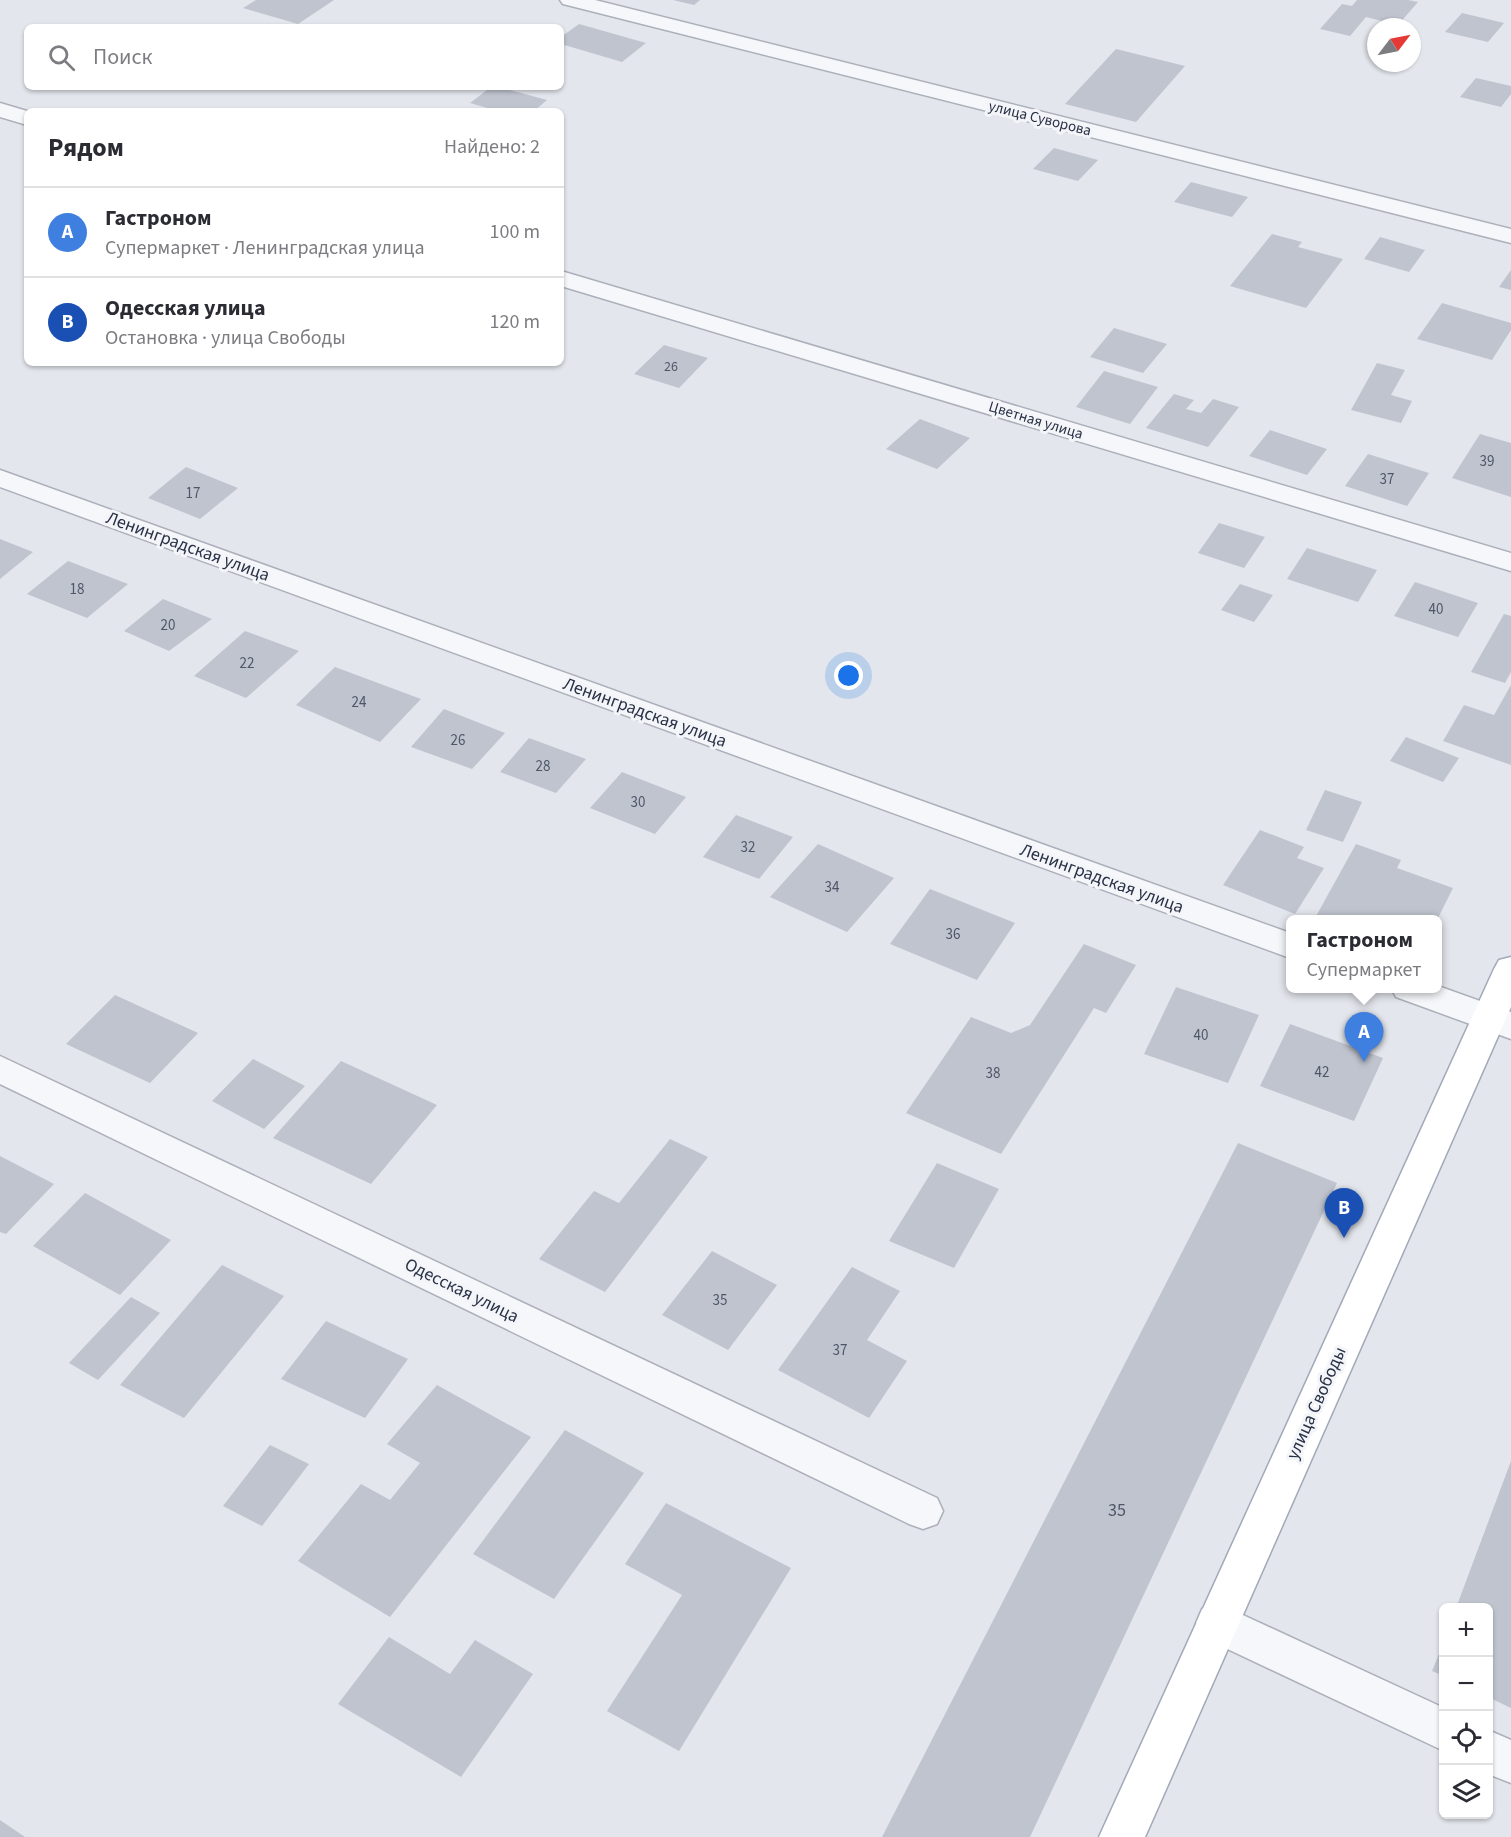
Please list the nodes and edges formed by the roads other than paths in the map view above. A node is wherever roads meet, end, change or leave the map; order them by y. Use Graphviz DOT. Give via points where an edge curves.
graph roads {
  1 [pos="570,0"];
  2 [pos="0,110"];
  3 [pos="24,117"];
  4 [pos="1511,236"];
  5 [pos="564,279"];
  6 [pos="0,478"];
  7 [pos="1511,562"];
  8 [pos="1286,945"];
  9 [pos="1511,969"];
  10 [pos="1422,993"];
  11 [pos="1500,1022"];
  12 [pos="0,1069"];
  13 [pos="923,1511"];
  14 [pos="1217,1623"];
  15 [pos="1439,1728"];
  16 [pos="1493,1753"];
  17 [pos="1511,1762"];
  18 [pos="1122,1837"];
  1 -- 4 [label="street, улица Суворова"];
  2 -- 3 [label="street"];
  5 -- 7 [label="street, Цветная улица"];
  6 -- 8 [label="street, Ленинградская улица"];
  9 -- 11 [label="main road, улица Свободы"];
  10 -- 11 [label="street"];
  11 -- 14 [label="main road, улица Свободы"];
  12 -- 13 [label="street, Одесская улица"];
  14 -- 15 [label="street"];
  14 -- 18 [label="main road, улица Свободы"];
  16 -- 17 [label="street"];
}
